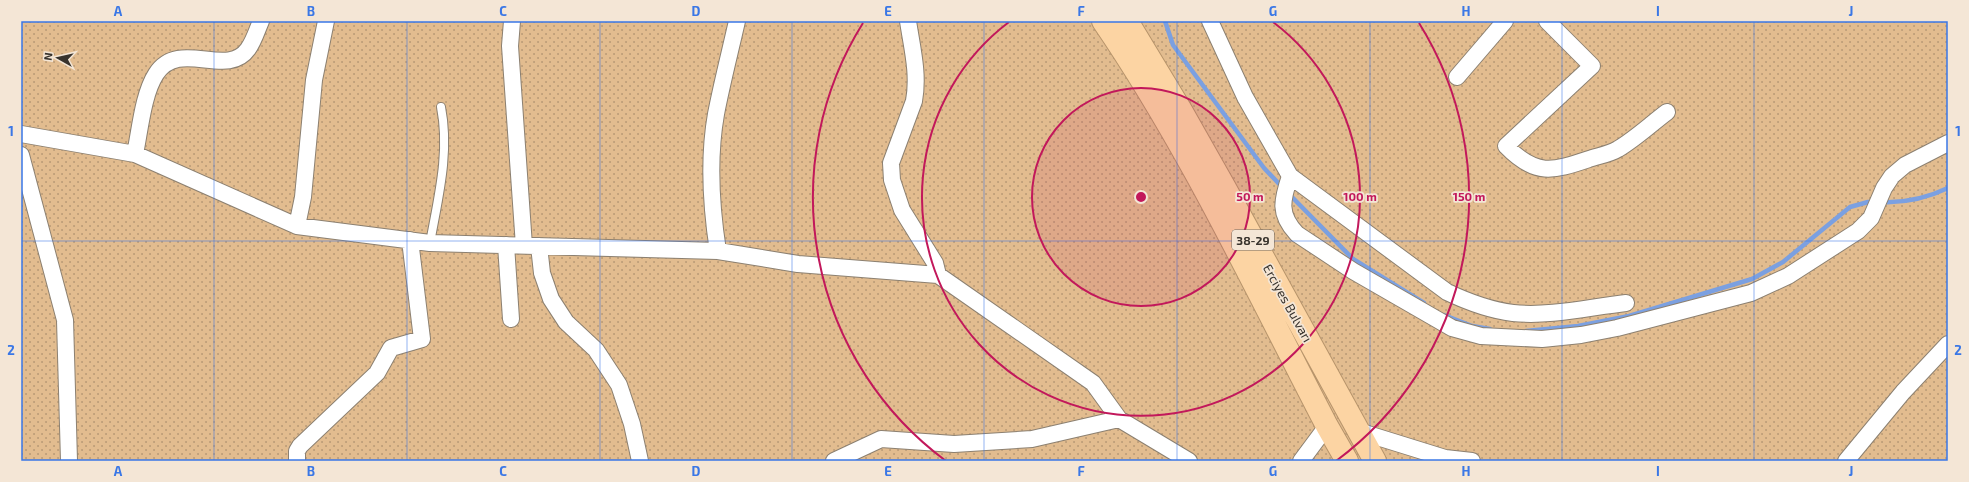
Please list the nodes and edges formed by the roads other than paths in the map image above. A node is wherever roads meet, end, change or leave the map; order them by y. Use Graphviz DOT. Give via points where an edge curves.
graph roads {
  1 [pos="261,21"];
  2 [pos="326,21"];
  3 [pos="512,21"];
  4 [pos="737,21"];
  5 [pos="908,21"];
  6 [pos="1103,21"];
  7 [pos="1127,21"];
  8 [pos="1210,21"];
  9 [pos="1505,21"];
  10 [pos="1547,21"];
  11 [pos="1457,77"];
  12 [pos="441,108"];
  13 [pos="1667,112"];
  14 [pos="21,134"];
  15 [pos="1948,143"];
  16 [pos="135,154"];
  17 [pos="21,155"];
  18 [pos="1287,186"];
  19 [pos="298,226"];
  20 [pos="410,240"];
  21 [pos="430,243"];
  22 [pos="506,245"];
  23 [pos="532,246"];
  24 [pos="718,251"];
  25 [pos="938,275"];
  26 [pos="1626,303"];
  27 [pos="511,318"];
  28 [pos="1948,344"];
  29 [pos="1119,419"];
  30 [pos="1326,426"];
  31 [pos="1358,431"];
  32 [pos="70,461"];
  33 [pos="297,461"];
  34 [pos="640,461"];
  35 [pos="834,461"];
  36 [pos="1189,461"];
  37 [pos="1301,461"];
  38 [pos="1347,461"];
  39 [pos="1375,461"];
  40 [pos="1472,461"];
  41 [pos="1846,461"];
  1 -- 16 [label="street" via="248,49 236,58 222,61 181,58 168,63 157,72 150,84"];
  2 -- 19 [label="street" via="314,80"];
  3 -- 23 [label="street" via="510,46"];
  4 -- 24 [label="street" via="716,114 712,150 712,217"];
  5 -- 25 [label="street" via="916,72 916,90 891,163 892,180 902,210 935,263"];
  6 -- 30 [label="highway, Erciyes Bulvarı / 38-29" via="1166,122 1204,191"];
  7 -- 31 [label="highway, Erciyes Bulvarı / 38-29" via="1194,133"];
  8 -- 18 [label="street"];
  9 -- 11 [label="street"];
  10 -- 13 [label="street" via="1592,66 1506,146 1517,157 1537,167 1559,169 1618,150"];
  12 -- 21 [label="lane" via="445,154"];
  14 -- 16 [label="street"];
  15 -- 18 [label="street" via="1905,165 1892,176 1870,218 1858,231 1770,286 1617,328 1542,339 1481,336 1452,328 1352,271 1290,227 1283,207"];
  16 -- 19 [label="street"];
  17 -- 32 [label="street" via="65,320"];
  18 -- 26 [label="street" via="1447,292 1468,302 1490,309 1538,314"];
  19 -- 20 [label="street"];
  20 -- 21 [label="street"];
  20 -- 33 [label="street" via="422,339 391,348 377,373 300,446"];
  21 -- 22 [label="street"];
  22 -- 23 [label="street"];
  22 -- 27 [label="street"];
  23 -- 24 [label="street"];
  23 -- 34 [label="street" via="551,299 566,322 596,350 619,385 632,424"];
  24 -- 25 [label="street" via="798,264"];
  25 -- 29 [label="street" via="1093,383"];
  28 -- 41 [label="street" via="1903,392"];
  29 -- 35 [label="street" via="1032,438 954,444 880,439"];
  29 -- 36 [label="street"];
  30 -- 37 [label="street"];
  30 -- 38 [label="highway, Erciyes Bulvarı / 38-29"];
  31 -- 39 [label="highway, Erciyes Bulvarı / 38-29"];
  31 -- 40 [label="street" via="1445,458"];
}
